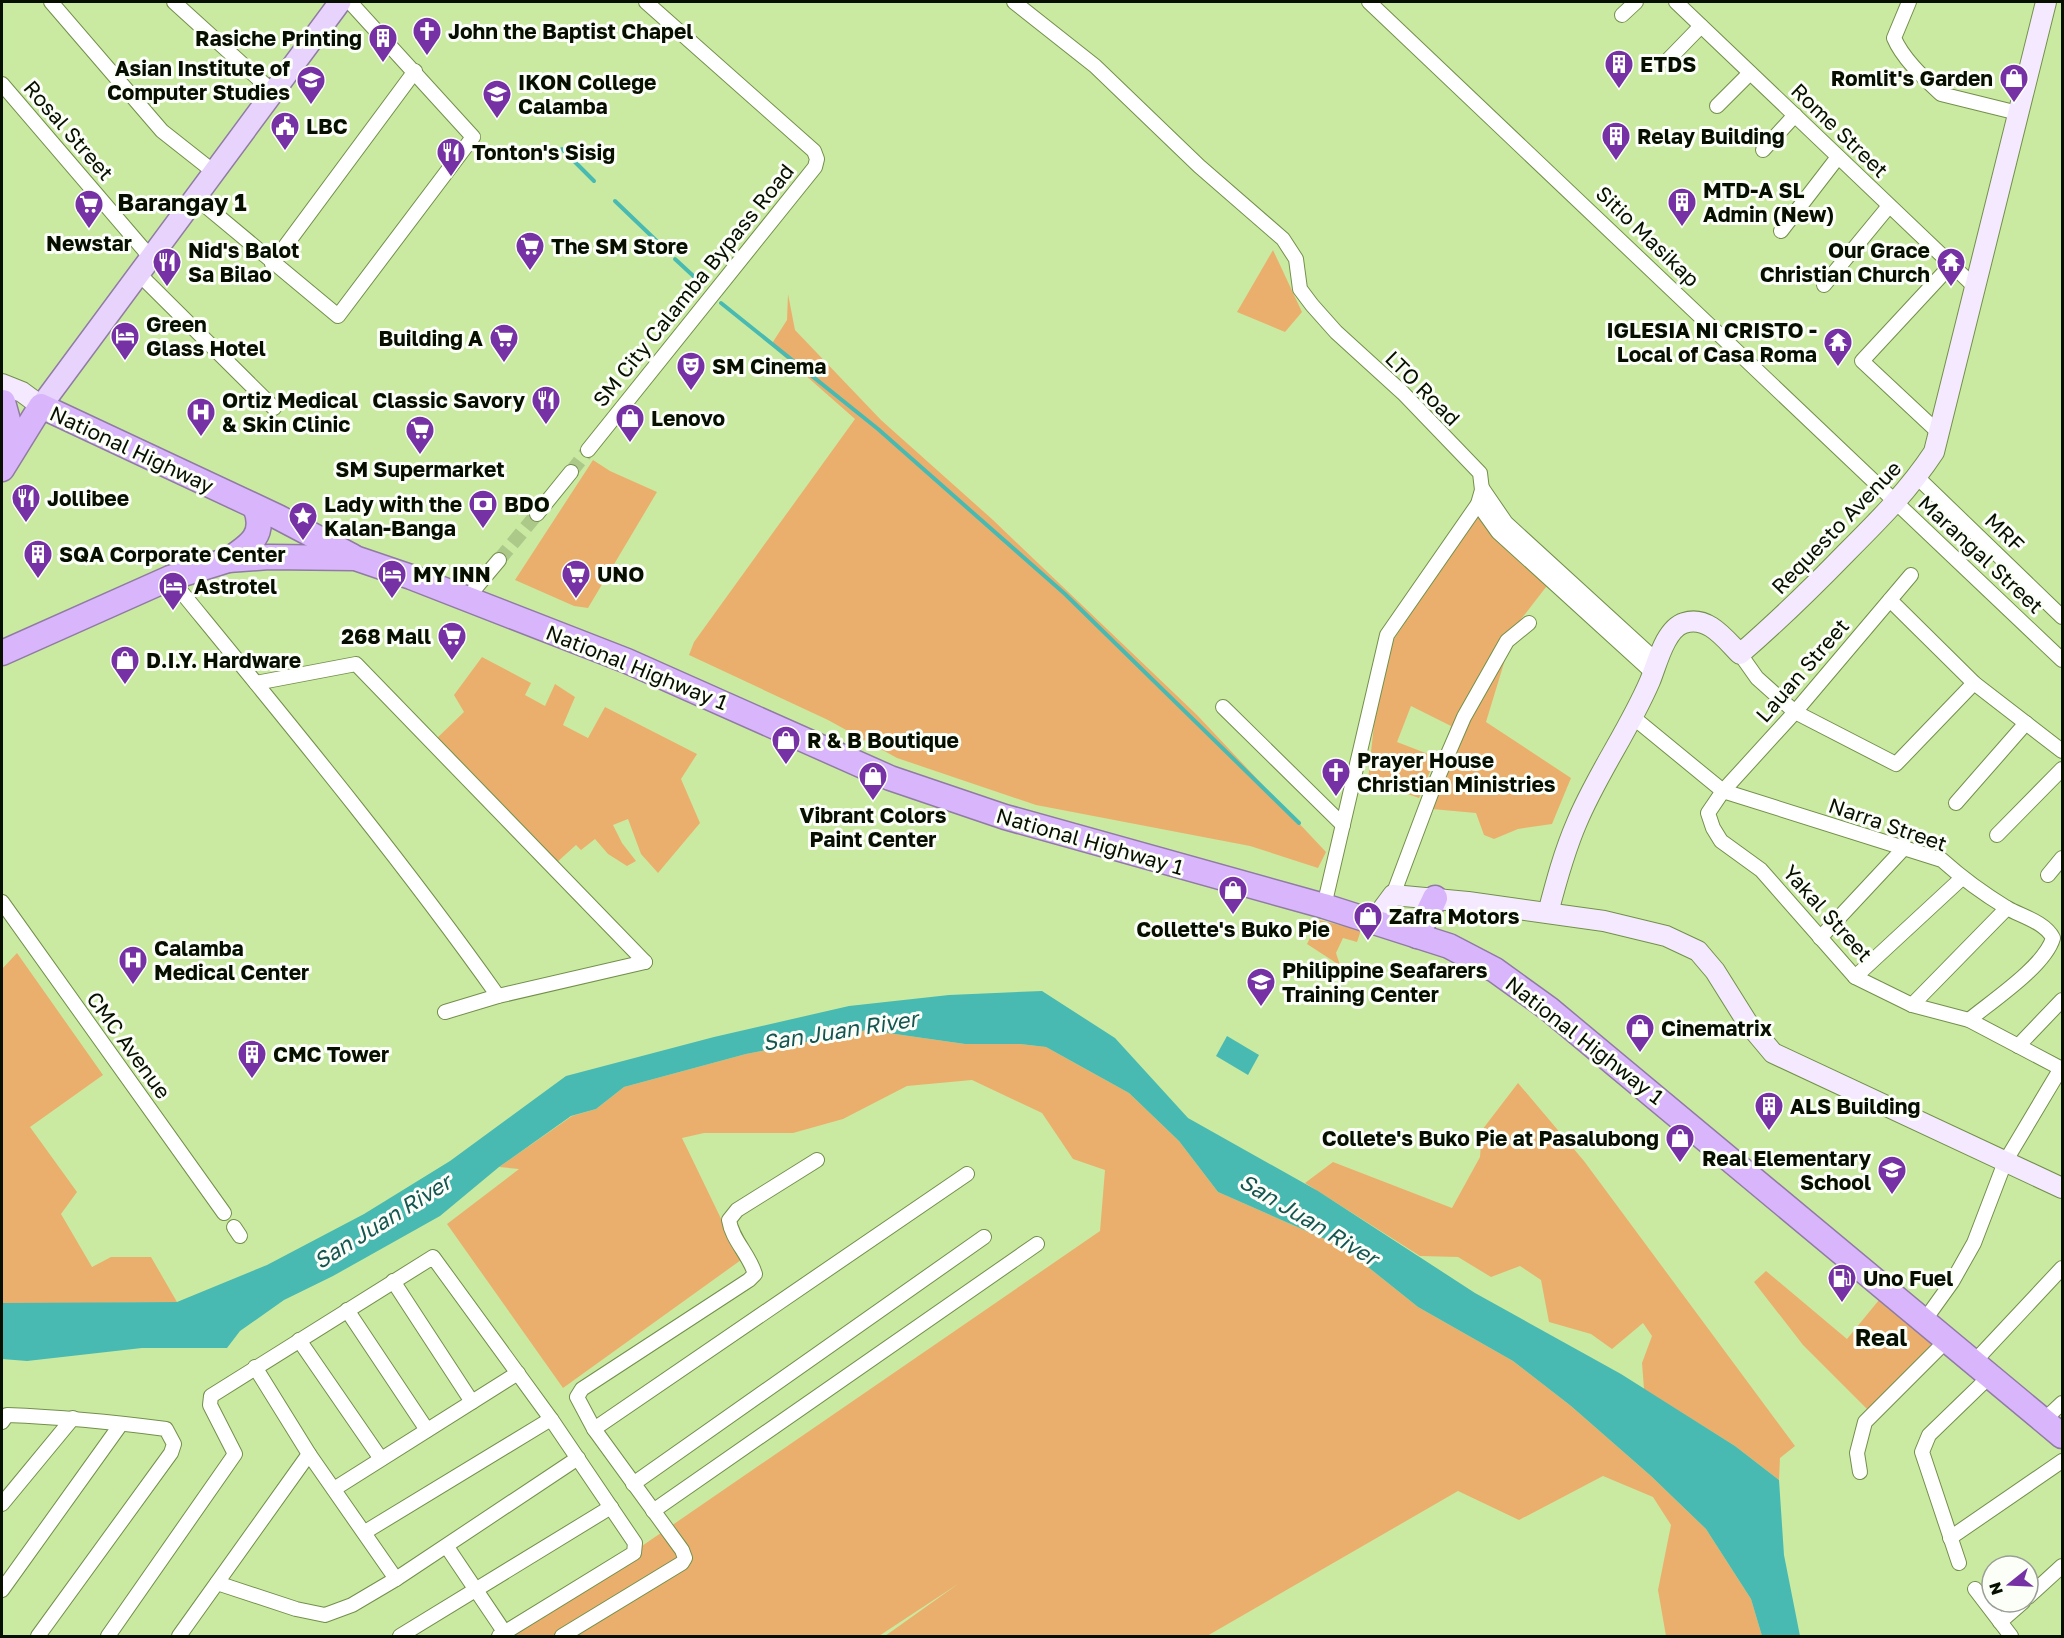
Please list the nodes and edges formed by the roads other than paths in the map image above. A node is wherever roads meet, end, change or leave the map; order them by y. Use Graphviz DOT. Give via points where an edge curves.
graph roads {
  1 [pos="51,2"];
  2 [pos="174,2"];
  3 [pos="339,2"];
  4 [pos="350,2"];
  5 [pos="646,2"];
  6 [pos="1014,2"];
  7 [pos="1369,2"];
  8 [pos="1636,2"];
  9 [pos="1676,2"];
  10 [pos="1909,2"];
  11 [pos="2046,2"];
  12 [pos="1622,15"];
  13 [pos="1701,26"];
  14 [pos="1668,60"];
  15 [pos="415,71"];
  16 [pos="1750,73"];
  17 [pos="2,84"];
  18 [pos="273,92"];
  19 [pos="1717,106"];
  20 [pos="2018,113"];
  21 [pos="1795,115"];
  22 [pos="1763,150"];
  23 [pos="1838,157"];
  24 [pos="214,172"];
  25 [pos="195,197"];
  26 [pos="1889,206"];
  27 [pos="1781,231"];
  28 [pos="272,264"];
  29 [pos="1952,264"];
  30 [pos="145,266"];
  31 [pos="1824,285"];
  32 [pos="1976,288"];
  33 [pos="2,396"];
  34 [pos="41,406"];
  35 [pos="274,408"];
  36 [pos="1939,433"];
  37 [pos="588,450"];
  38 [pos="4,465"];
  39 [pos="571,472"];
  40 [pos="1917,477"];
  41 [pos="1482,488"];
  42 [pos="1896,503"];
  43 [pos="1478,504"];
  44 [pos="255,507"];
  45 [pos="537,514"];
  46 [pos="278,517"];
  47 [pos="269,557"];
  48 [pos="355,558"];
  49 [pos="228,560"];
  50 [pos="499,560"];
  51 [pos="1911,575"];
  52 [pos="170,578"];
  53 [pos="467,598"];
  54 [pos="1890,600"];
  55 [pos="2062,617"];
  56 [pos="1529,623"];
  57 [pos="2,653"];
  58 [pos="1740,654"];
  59 [pos="2062,660"];
  60 [pos="1656,668"];
  61 [pos="256,683"];
  62 [pos="1974,683"];
  63 [pos="1223,707"];
  64 [pos="1795,711"];
  65 [pos="1634,718"];
  66 [pos="2026,723"];
  67 [pos="2062,752"];
  68 [pos="2062,769"];
  69 [pos="1723,791"];
  70 [pos="1956,803"];
  71 [pos="1343,825"];
  72 [pos="1997,835"];
  73 [pos="1905,848"];
  74 [pos="2062,858"];
  75 [pos="2048,875"];
  76 [pos="1962,878"];
  77 [pos="1393,895"];
  78 [pos="1435,898"];
  79 [pos="2,902"];
  80 [pos="1324,906"];
  81 [pos="2007,908"];
  82 [pos="1548,913"];
  83 [pos="1373,922"];
  84 [pos="1417,936"];
  85 [pos="1820,938"];
  86 [pos="1855,976"];
  87 [pos="498,996"];
  88 [pos="2062,1000"];
  89 [pos="1912,1005"];
  90 [pos="445,1012"];
  91 [pos="1969,1020"];
  92 [pos="2018,1046"];
  93 [pos="2062,1069"];
  94 [pos="817,1160"];
  95 [pos="2005,1162"];
  96 [pos="967,1174"];
  97 [pos="2062,1188"];
  98 [pos="224,1213"];
  99 [pos="984,1237"];
  100 [pos="1037,1244"];
  101 [pos="2062,1268"];
  102 [pos="393,1281"];
  103 [pos="347,1310"];
  104 [pos="1924,1321"];
  105 [pos="299,1340"];
  106 [pos="1947,1340"];
  107 [pos="255,1367"];
  108 [pos="1982,1369"];
  109 [pos="518,1373"];
  110 [pos="472,1402"];
  111 [pos="2062,1402"];
  112 [pos="73,1418"];
  113 [pos="551,1419"];
  114 [pos="2044,1420"];
  115 [pos="2,1422"];
  116 [pos="122,1424"];
  117 [pos="594,1429"];
  118 [pos="427,1430"];
  119 [pos="2062,1436"];
  120 [pos="309,1454"];
  121 [pos="578,1458"];
  122 [pos="381,1459"];
  123 [pos="2062,1461"];
  124 [pos="1860,1472"];
  125 [pos="633,1484"];
  126 [pos="334,1489"];
  127 [pos="2,1504"];
  128 [pos="611,1507"];
  129 [pos="653,1511"];
  130 [pos="365,1532"];
  131 [pos="1950,1538"];
  132 [pos="447,1546"];
  133 [pos="1959,1563"];
  134 [pos="2062,1566"];
  135 [pos="396,1579"];
  136 [pos="217,1583"];
  137 [pos="2040,1586"];
  138 [pos="1975,1589"];
  139 [pos="2,1590"];
  140 [pos="477,1591"];
  141 [pos="2009,1614"];
  142 [pos="2000,1622"];
  143 [pos="502,1635"];
  144 [pos="38,1636"];
  145 [pos="108,1636"];
  146 [pos="181,1636"];
  147 [pos="400,1636"];
  148 [pos="562,1636"];
  149 [pos="2012,1636"];
  1 -- 24 [label="street" via="162,131"];
  2 -- 18 [label="street"];
  3 -- 18 [label="main road, National Highway"];
  4 -- 15 [label="street"];
  5 -- 37 [label="street, SM City Calamba Bypass Road" via="814,151 817,159 808,176"];
  6 -- 41 [label="street, LTO Road" via="1095,66 1199,166 1283,239 1296,259 1300,289 1312,305 1480,473"];
  7 -- 42 [label="street, Sitio Masikap"];
  8 -- 12 [label="street"];
  9 -- 13 [label="street, Rome Street"];
  10 -- 20 [label="street" via="1894,38 1899,50 1933,87 1941,94"];
  11 -- 20 [label="main road, Requesto Avenue"];
  13 -- 14 [label="street"];
  13 -- 16 [label="street, Rome Street"];
  15 -- 28 [label="street"];
  15 -- 28 [label="street" via="473,137 338,316"];
  16 -- 19 [label="street"];
  16 -- 21 [label="street, Rome Street"];
  17 -- 30 [label="street, Rosal Street"];
  18 -- 24 [label="main road, National Highway"];
  20 -- 32 [label="main road, Requesto Avenue"];
  21 -- 22 [label="street"];
  21 -- 23 [label="street, Rome Street"];
  23 -- 26 [label="street, Rome Street"];
  23 -- 27 [label="street"];
  24 -- 25 [label="main road, National Highway"];
  25 -- 28 [label="street"];
  25 -- 30 [label="main road, National Highway"];
  26 -- 29 [label="street, Rome Street"];
  26 -- 31 [label="street"];
  29 -- 32 [label="street, Rome Street"];
  29 -- 36 [label="street" via="1862,361"];
  30 -- 34 [label="main road, National Highway"];
  30 -- 35 [label="street, Rosal Street"];
  32 -- 36 [label="main road, Requesto Avenue"];
  33 -- 34 [label="main road" via="22,392"];
  33 -- 38 [label="highway" via="11,431"];
  34 -- 38 [label="highway"];
  34 -- 44 [label="highway, National Highway"];
  36 -- 40 [label="main road, Requesto Avenue" via="1934,452"];
  39 -- 45 [label="street"];
  40 -- 42 [label="main road, Requesto Avenue"];
  40 -- 55 [label="street, MRF"];
  41 -- 43 [label="street"];
  41 -- 60 [label="street, LTO Road" via="1506,522"];
  42 -- 58 [label="main road, Requesto Avenue" via="1794,607"];
  42 -- 59 [label="street, Marangal Street"];
  43 -- 60 [label="street" via="1498,532"];
  43 -- 71 [label="street" via="1386,635"];
  44 -- 46 [label="highway, National Highway"];
  44 -- 49 [label="highway" via="260,526 257,536"];
  46 -- 47 [label="highway" via="267,538"];
  46 -- 48 [label="highway, National Highway"];
  47 -- 48 [label="highway, National Highway 1"];
  47 -- 49 [label="highway, National Highway 1"];
  48 -- 53 [label="highway, National Highway 1"];
  49 -- 52 [label="highway, National Highway 1"];
  50 -- 53 [label="street"];
  51 -- 54 [label="street, Lauan Street"];
  52 -- 57 [label="highway, National Highway 1"];
  52 -- 61 [label="street"];
  53 -- 80 [label="highway, National Highway 1" via="691,687 890,778 1022,822"];
  54 -- 62 [label="street"];
  54 -- 64 [label="street, Lauan Street"];
  56 -- 77 [label="street" via="1507,641 1464,717"];
  58 -- 60 [label="main road" via="1716,630 1693,621 1672,631"];
  58 -- 64 [label="street" via="1757,678"];
  60 -- 65 [label="main road"];
  61 -- 87 [label="street"];
  61 -- 87 [label="street" via="356,664 645,962"];
  62 -- 64 [label="street" via="1896,764"];
  62 -- 66 [label="street"];
  63 -- 71 [label="street"];
  64 -- 69 [label="street, Lauan Street"];
  65 -- 69 [label="street, Narra Street"];
  65 -- 82 [label="main road" via="1578,819"];
  66 -- 67 [label="street"];
  66 -- 70 [label="street"];
  68 -- 72 [label="street"];
  69 -- 73 [label="street, Narra Street"];
  69 -- 85 [label="street, Yakal Street" via="1708,813 1713,828 1721,840 1761,870"];
  71 -- 80 [label="street"];
  73 -- 76 [label="street, Narra Street" via="1942,860"];
  73 -- 85 [label="street"];
  74 -- 75 [label="street"];
  76 -- 81 [label="street, Narra Street"];
  76 -- 86 [label="street"];
  77 -- 78 [label="main road"];
  77 -- 83 [label="main road"];
  78 -- 82 [label="main road"];
  78 -- 84 [label="highway"];
  79 -- 98 [label="street, CMC Avenue"];
  80 -- 83 [label="highway, National Highway 1"];
  81 -- 89 [label="street"];
  81 -- 91 [label="street, Narra Street" via="2049,930 2053,938 2050,947"];
  82 -- 95 [label="main road" via="1666,936 1698,951 1773,1053"];
  83 -- 84 [label="highway, National Highway 1"];
  84 -- 104 [label="highway, National Highway 1" via="1449,946 1495,970 1549,1009"];
  85 -- 86 [label="street, Yakal Street"];
  86 -- 89 [label="street, Yakal Street"];
  87 -- 90 [label="street"];
  88 -- 92 [label="street"];
  89 -- 91 [label="street, Yakal Street"];
  91 -- 92 [label="street, Yakal Street"];
  92 -- 93 [label="street, Yakal Street"];
  93 -- 95 [label="street"];
  94 -- 117 [label="street" via="737,1210 729,1220 752,1264 754,1274 749,1280 582,1389 577,1397"];
  95 -- 97 [label="main road"];
  95 -- 104 [label="street" via="1974,1243"];
  96 -- 117 [label="street"];
  99 -- 125 [label="street"];
  100 -- 129 [label="street"];
  101 -- 108 [label="street"];
  102 -- 103 [label="street"];
  102 -- 109 [label="street" via="435,1257"];
  102 -- 110 [label="street"];
  103 -- 105 [label="street"];
  103 -- 118 [label="street"];
  104 -- 106 [label="highway, National Highway 1"];
  105 -- 107 [label="street"];
  105 -- 122 [label="street"];
  106 -- 108 [label="highway, National Highway 1"];
  106 -- 124 [label="street" via="1865,1422 1857,1453"];
  107 -- 120 [label="street"];
  107 -- 145 [label="street" via="211,1396 210,1405 235,1454"];
  108 -- 114 [label="highway, National Highway 1"];
  108 -- 131 [label="street" via="1929,1435 1922,1452"];
  109 -- 110 [label="street"];
  109 -- 113 [label="street"];
  110 -- 118 [label="street"];
  111 -- 114 [label="street"];
  112 -- 115 [label="street" via="7,1415"];
  112 -- 116 [label="street"];
  112 -- 127 [label="street"];
  113 -- 121 [label="street"];
  113 -- 130 [label="street"];
  114 -- 119 [label="highway, National Highway 1"];
  116 -- 139 [label="street"];
  116 -- 144 [label="street" via="166,1429 174,1444 171,1453"];
  117 -- 125 [label="street"];
  118 -- 122 [label="street"];
  120 -- 126 [label="street"];
  120 -- 136 [label="street"];
  121 -- 128 [label="street"];
  121 -- 132 [label="street"];
  122 -- 126 [label="street"];
  123 -- 131 [label="street"];
  125 -- 129 [label="street"];
  126 -- 130 [label="street"];
  128 -- 140 [label="street"];
  128 -- 143 [label="street" via="635,1543 634,1553"];
  129 -- 148 [label="street" via="682,1550 682,1563"];
  130 -- 135 [label="street"];
  131 -- 133 [label="street"];
  132 -- 135 [label="street"];
  132 -- 140 [label="street"];
  134 -- 137 [label="street"];
  135 -- 136 [label="street" via="352,1605 325,1615"];
  136 -- 146 [label="street"];
  138 -- 142 [label="street"];
  140 -- 143 [label="street"];
  140 -- 147 [label="street"];
  141 -- 142 [label="street"];
  142 -- 149 [label="street"];
}
